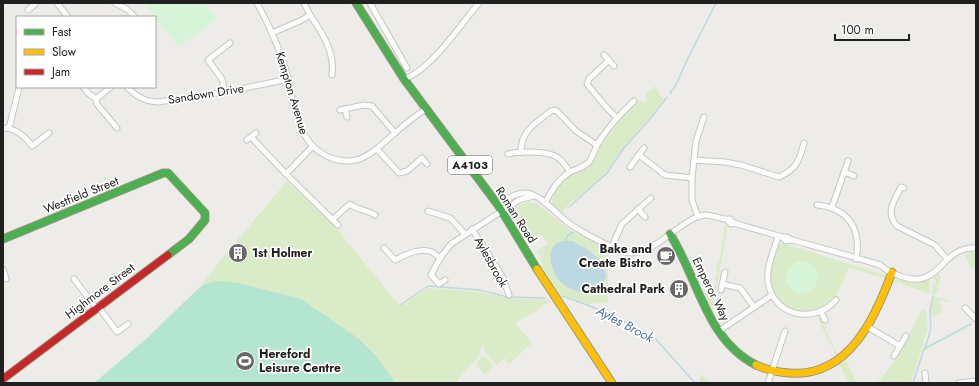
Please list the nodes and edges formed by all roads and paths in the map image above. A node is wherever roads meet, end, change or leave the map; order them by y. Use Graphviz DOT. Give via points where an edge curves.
graph roads {
  1 [pos="36,3"];
  2 [pos="57,3"];
  3 [pos="115,3"];
  4 [pos="257,3"];
  5 [pos="304,3"];
  6 [pos="370,3"];
  7 [pos="478,3"];
  8 [pos="359,4"];
  9 [pos="28,10"];
  10 [pos="310,15"];
  11 [pos="67,16"];
  12 [pos="134,16"];
  13 [pos="272,33"];
  14 [pos="230,43"];
  15 [pos="604,54"];
  16 [pos="609,60"];
  17 [pos="614,66"];
  18 [pos="407,68"];
  19 [pos="332,76"];
  20 [pos="289,79"];
  21 [pos="404,79"];
  22 [pos="19,88"];
  23 [pos="84,88"];
  24 [pos="110,88"];
  25 [pos="128,88"];
  26 [pos="225,92"];
  27 [pos="96,99"];
  28 [pos="634,100"];
  29 [pos="426,108"];
  30 [pos="347,117"];
  31 [pos="704,117"];
  32 [pos="616,118"];
  33 [pos="6,128"];
  34 [pos="117,128"];
  35 [pos="395,132"];
  36 [pos="49,133"];
  37 [pos="256,133"];
  38 [pos="804,143"];
  39 [pos="597,145"];
  40 [pos="312,147"];
  41 [pos="644,148"];
  42 [pos="377,149"];
  43 [pos="521,152"];
  44 [pos="508,154"];
  45 [pos="639,155"];
  46 [pos="694,160"];
  47 [pos="848,161"];
  48 [pos="427,164"];
  49 [pos="630,167"];
  50 [pos="570,172"];
  51 [pos="845,172"];
  52 [pos="286,174"];
  53 [pos="854,176"];
  54 [pos="692,178"];
  55 [pos="904,188"];
  56 [pos="534,196"];
  57 [pos="651,198"];
  58 [pos="545,203"];
  59 [pos="498,205"];
  60 [pos="817,205"];
  61 [pos="832,207"];
  62 [pos="638,209"];
  63 [pos="428,211"];
  64 [pos="502,211"];
  65 [pos="375,215"];
  66 [pos="698,216"];
  67 [pos="206,217"];
  68 [pos="645,217"];
  69 [pos="332,219"];
  70 [pos="338,225"];
  71 [pos="472,229"];
  72 [pos="465,234"];
  73 [pos="670,234"];
  74 [pos="780,237"];
  75 [pos="3,238"];
  76 [pos="612,246"];
  77 [pos="384,248"];
  78 [pos="976,248"];
  79 [pos="440,258"];
  80 [pos="856,258"];
  81 [pos="947,259"];
  82 [pos="3,269"];
  83 [pos="889,271"];
  84 [pos="725,272"];
  85 [pos="6,279"];
  86 [pos="74,279"];
  87 [pos="445,280"];
  88 [pos="722,284"];
  89 [pos="721,290"];
  90 [pos="509,295"];
  91 [pos="772,295"];
  92 [pos="836,300"];
  93 [pos="97,307"];
  94 [pos="754,307"];
  95 [pos="965,308"];
  96 [pos="976,310"];
  97 [pos="822,312"];
  98 [pos="972,315"];
  99 [pos="976,319"];
  100 [pos="825,320"];
  101 [pos="128,324"];
  102 [pos="868,327"];
  103 [pos="719,331"];
  104 [pos="785,331"];
  105 [pos="906,336"];
  106 [pos="900,346"];
  107 [pos="894,356"];
  108 [pos="771,371"];
  109 [pos="925,373"];
  110 [pos="3,379"];
  111 [pos="976,381"];
  112 [pos="612,383"];
  113 [pos="768,383"];
  114 [pos="926,383"];
  115 [pos="959,383"];
  1 -- 9 [label="street"];
  2 -- 11 [label="street"];
  3 -- 12 [label="street"];
  4 -- 13 [label="street, Kempton Avenue"];
  5 -- 10 [label="street"];
  6 -- 18 [label="street"];
  7 -- 21 [label="street" via="437,54 413,75"];
  8 -- 21 [label="street, Roman Road / A4103"];
  10 -- 13 [label="street"];
  10 -- 19 [label="street" via="327,41 333,65"];
  13 -- 20 [label="street, Kempton Avenue"];
  14 -- 26 [label="street" via="208,60 222,79"];
  15 -- 16 [label="street"];
  16 -- 17 [label="street"];
  16 -- 32 [label="street" via="587,84"];
  20 -- 26 [label="street, Sandown Drive"];
  20 -- 40 [label="street, Kempton Avenue" via="301,129"];
  21 -- 29 [label="street, Roman Road / A4103"];
  22 -- 33 [label="street"];
  23 -- 27 [label="street"];
  24 -- 27 [label="street"];
  25 -- 26 [label="street, Sandown Drive" via="140,99 158,102"];
  27 -- 34 [label="street" via="97,104"];
  28 -- 32 [label="street"];
  29 -- 35 [label="street, Kempton Avenue"];
  29 -- 59 [label="street, Roman Road / A4103"];
  30 -- 35 [label="street" via="342,110 364,105 372,106"];
  31 -- 46 [label="street" via="696,141"];
  32 -- 39 [label="street"];
  33 -- 36 [label="street" via="16,130 32,146"];
  35 -- 42 [label="street, Kempton Avenue"];
  37 -- 52 [label="street" via="249,139"];
  38 -- 46 [label="street" via="803,154 794,168 779,177 741,165"];
  39 -- 43 [label="street" via="576,131 554,110 527,130 521,141"];
  39 -- 50 [label="street" via="586,165"];
  40 -- 42 [label="street, Kempton Avenue" via="325,155 344,161 364,157"];
  40 -- 52 [label="street"];
  41 -- 45 [label="street"];
  42 -- 48 [label="street" via="399,173 407,171 422,158"];
  43 -- 44 [label="street"];
  43 -- 50 [label="street" via="555,156"];
  45 -- 49 [label="street"];
  45 -- 54 [label="street" via="665,175"];
  46 -- 54 [label="street"];
  47 -- 51 [label="street"];
  50 -- 58 [label="street" via="561,178"];
  51 -- 53 [label="street"];
  51 -- 61 [label="street"];
  52 -- 69 [label="street"];
  54 -- 66 [label="street" via="692,200"];
  55 -- 81 [label="street" via="901,187 891,207 890,215 893,222 935,245"];
  56 -- 58 [label="street"];
  56 -- 59 [label="street" via="520,194"];
  56 -- 64 [label="street, Aylesbrook" via="519,200"];
  57 -- 62 [label="street"];
  58 -- 76 [label="street" via="574,226"];
  59 -- 64 [label="street, Roman Road / A4103"];
  60 -- 61 [label="street"];
  61 -- 80 [label="street" via="849,220 856,231"];
  62 -- 68 [label="street"];
  62 -- 76 [label="street" via="622,224"];
  63 -- 72 [label="street, Aylesbrook" via="450,218"];
  64 -- 71 [label="street, Aylesbrook"];
  64 -- 112 [label="street, Roman Road / A4103"];
  65 -- 69 [label="street" via="369,211 358,210 350,204"];
  66 -- 73 [label="street"];
  66 -- 74 [label="street" via="713,215"];
  67 -- 75 [label="street, Westfield Street" via="168,173 163,172"];
  67 -- 93 [label="street, Highmore Street" via="189,239"];
  69 -- 70 [label="street"];
  71 -- 72 [label="street, Aylesbrook"];
  71 -- 90 [label="street, Aylesbrook" via="502,276"];
  72 -- 79 [label="street, Aylesbrook" via="451,244"];
  73 -- 76 [label="street" via="641,252 626,252"];
  73 -- 103 [label="street, Emperor Way" via="679,248 708,314"];
  74 -- 80 [label="street"];
  74 -- 91 [label="street" via="768,274"];
  77 -- 79 [label="street" via="394,260 422,251 432,252"];
  78 -- 81 [label="street" via="961,249"];
  79 -- 87 [label="street, Aylesbrook" via="431,275 439,284"];
  80 -- 83 [label="street"];
  81 -- 83 [label="street" via="929,275 920,278 912,279"];
  82 -- 85 [label="street"];
  83 -- 102 [label="street, Emperor Way" via="882,300"];
  84 -- 88 [label="street"];
  86 -- 93 [label="street"];
  88 -- 89 [label="street"];
  88 -- 94 [label="street" via="740,288"];
  91 -- 94 [label="street"];
  91 -- 97 [label="street" via="782,307 793,312 809,315"];
  92 -- 97 [label="street"];
  93 -- 101 [label="street" via="117,332"];
  93 -- 110 [label="street, Highmore Street"];
  94 -- 103 [label="street"];
  95 -- 98 [label="street"];
  96 -- 98 [label="street"];
  97 -- 100 [label="street"];
  98 -- 99 [label="street"];
  102 -- 106 [label="street"];
  102 -- 108 [label="street, Emperor Way" via="850,350 825,368 799,374"];
  103 -- 108 [label="street, Emperor Way" via="742,357"];
  104 -- 108 [label="street"];
  105 -- 106 [label="street"];
  106 -- 107 [label="street"];
  108 -- 113 [label="street"];
  109 -- 114 [label="street"];
  111 -- 115 [label="street"];
}
